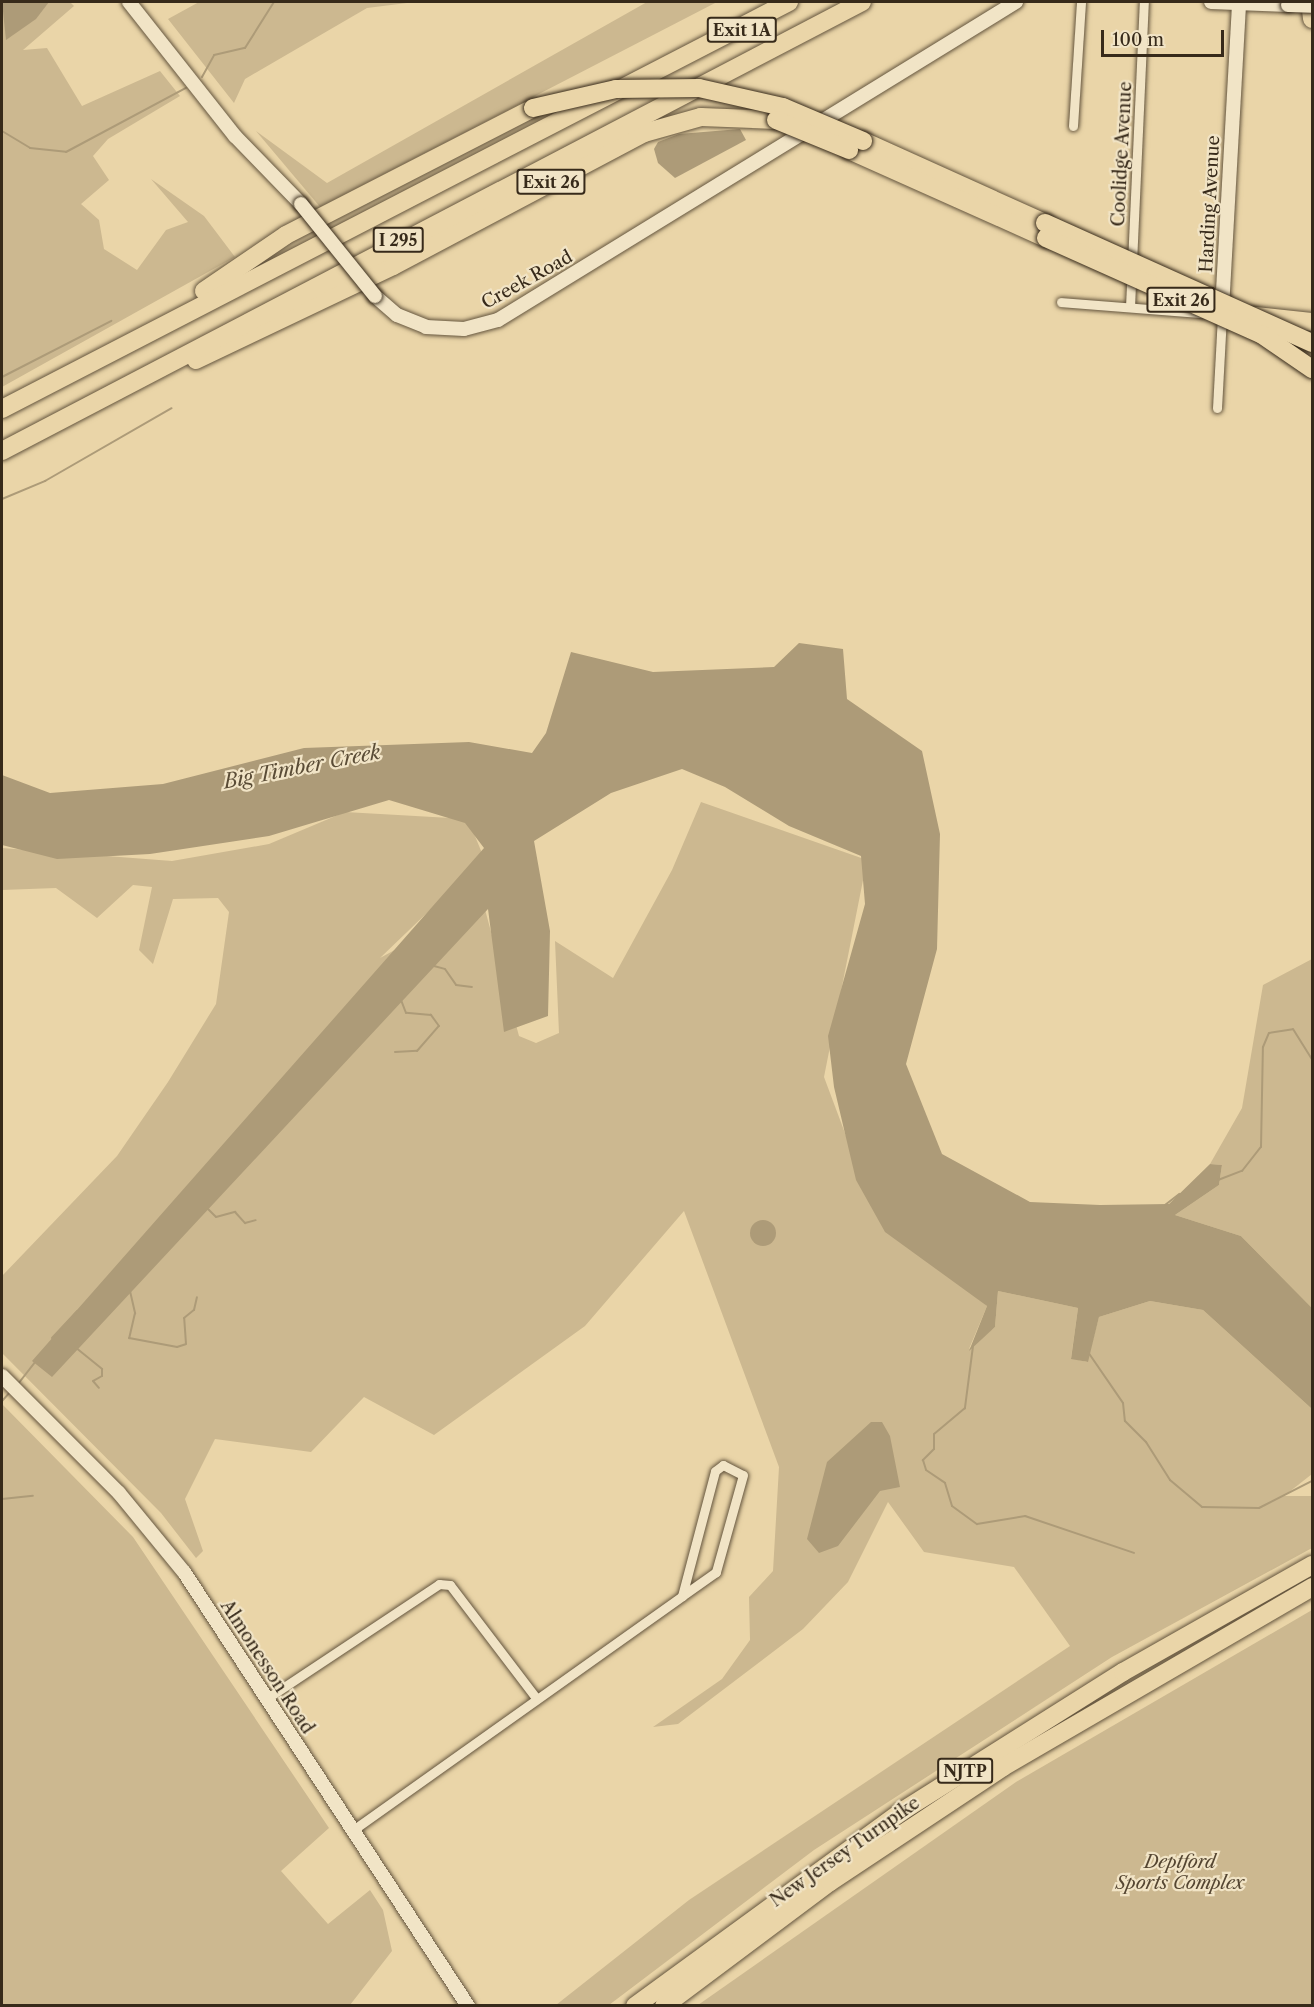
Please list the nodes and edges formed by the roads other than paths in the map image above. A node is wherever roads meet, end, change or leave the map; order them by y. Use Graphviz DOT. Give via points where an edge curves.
graph roads {
  1 [pos="129,2"];
  2 [pos="789,2"];
  3 [pos="802,2"];
  4 [pos="853,2"];
  5 [pos="862,2"];
  6 [pos="1016,2"];
  7 [pos="1081,2"];
  8 [pos="1144,2"];
  9 [pos="1210,2"];
  10 [pos="1238,2"];
  11 [pos="1310,2"];
  12 [pos="1312,6"];
  13 [pos="1312,20"];
  14 [pos="797,33"];
  15 [pos="682,58"];
  16 [pos="1073,126"];
  17 [pos="856,146"];
  18 [pos="1046,231"];
  19 [pos="1061,302"];
  20 [pos="1130,307"];
  21 [pos="1312,313"];
  22 [pos="1222,315"];
  23 [pos="1280,318"];
  24 [pos="1312,322"];
  25 [pos="138,336"];
  26 [pos="1312,343"];
  27 [pos="1312,369"];
  28 [pos="1217,408"];
  29 [pos="2,409"];
  30 [pos="2,453"];
  31 [pos="5,1379"];
  32 [pos="1312,1565"];
  33 [pos="1312,1587"];
  34 [pos="682,1596"];
  35 [pos="267,1699"];
  36 [pos="537,1699"];
  37 [pos="353,1830"];
  38 [pos="468,2006"];
  39 [pos="635,2006"];
  40 [pos="664,2006"];
  1 -- 6 [label="main road, Creek Road, bridge" via="235,135 301,204 375,296 397,315 426,327 464,329 498,320"];
  2 -- 15 [label="highway, I 295"];
  3 -- 15 [label="highway, Exit 1A"];
  4 -- 14 [label="highway"];
  5 -- 14 [label="highway, I 295"];
  7 -- 16 [label="street"];
  8 -- 20 [label="street, Coolidge Avenue"];
  9 -- 10 [label="main road"];
  10 -- 12 [label="main road, bridge"];
  10 -- 22 [label="main road, Harding Avenue"];
  11 -- 13 [label="highway"];
  14 -- 30 [label="highway, I 295"];
  15 -- 25 [label="highway, I 295"];
  17 -- 18 [label="highway"];
  17 -- 25 [label="highway, bridge" via="783,107 699,88 616,89 533,108 265,247"];
  17 -- 30 [label="highway, Exit 26, bridge" via="776,120 701,117 644,132 393,266"];
  18 -- 26 [label="highway, bridge"];
  18 -- 27 [label="highway, Exit 26, bridge" via="1261,334"];
  19 -- 20 [label="street"];
  20 -- 22 [label="street"];
  21 -- 23 [label="highway"];
  22 -- 23 [label="highway"];
  22 -- 28 [label="street, Harding Avenue"];
  23 -- 24 [label="highway"];
  25 -- 29 [label="highway, I 295"];
  31 -- 35 [label="main road, Almonesson Road" via="156,1536"];
  32 -- 39 [label="highway, New Jersey Turnpike / NJTP" via="1123,1672 904,1810"];
  33 -- 40 [label="highway, New Jersey Turnpike / NJTP" via="1003,1767 830,1882"];
  34 -- 34 [label="street" via="716,1572 743,1475 740,1469 723,1465 715,1471"];
  34 -- 36 [label="street"];
  35 -- 36 [label="street" via="439,1584 450,1585"];
  35 -- 37 [label="main road, Almonesson Road"];
  36 -- 37 [label="street"];
  37 -- 38 [label="main road, Almonesson Road"];
}
